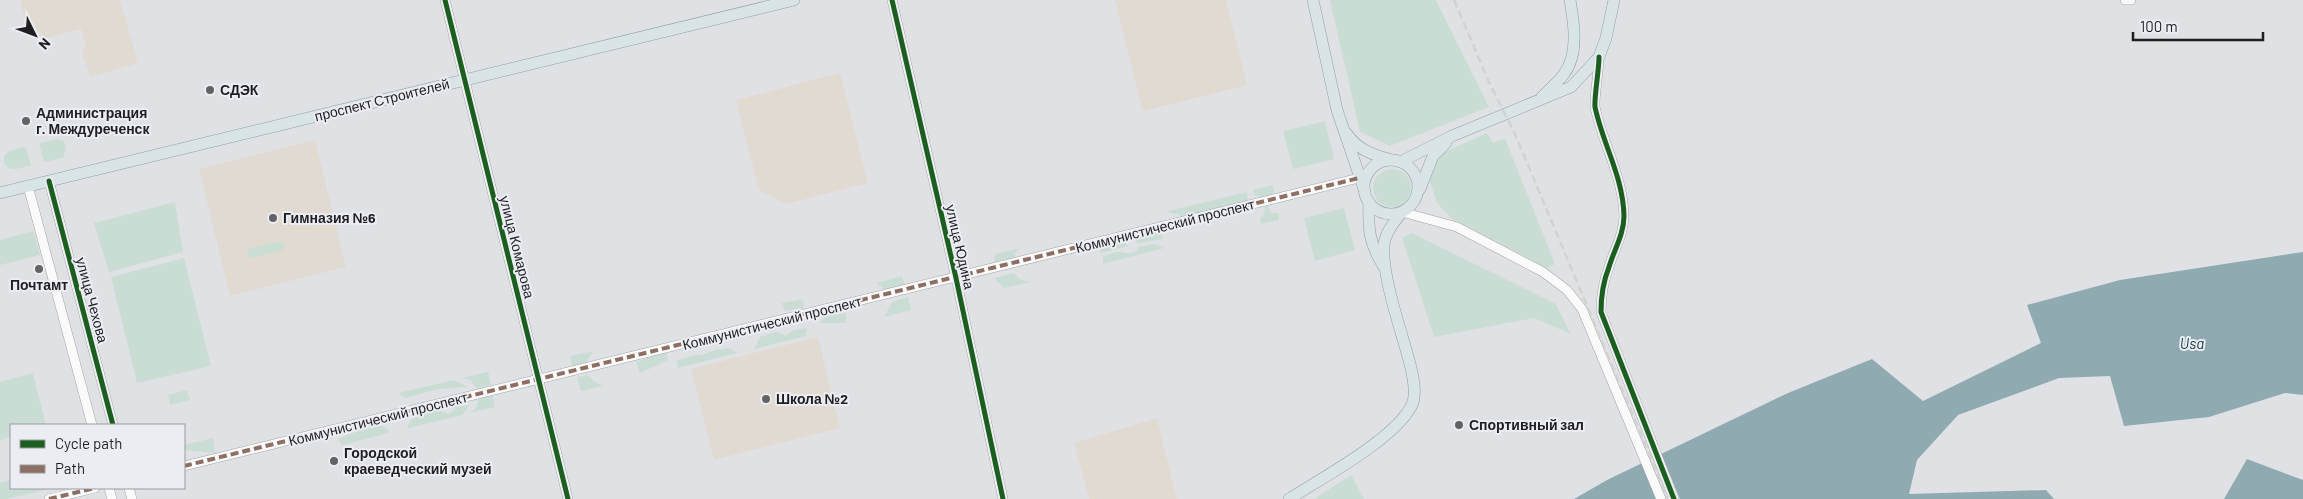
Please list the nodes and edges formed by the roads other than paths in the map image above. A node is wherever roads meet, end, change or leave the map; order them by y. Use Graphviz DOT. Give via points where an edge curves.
graph roads {
  1 [pos="446,0"];
  2 [pos="794,0"];
  3 [pos="892,0"];
  4 [pos="1313,0"];
  5 [pos="1570,0"];
  6 [pos="1614,0"];
  7 [pos="2125,0"];
  8 [pos="2131,0"];
  9 [pos="1599,58"];
  10 [pos="466,80"];
  11 [pos="1538,101"];
  12 [pos="1343,128"];
  13 [pos="1452,136"];
  14 [pos="1396,161"];
  15 [pos="1359,178"];
  16 [pos="49,181"];
  17 [pos="28,186"];
  18 [pos="0,193"];
  19 [pos="1418,194"];
  20 [pos="1367,197"];
  21 [pos="1402,212"];
  22 [pos="1385,268"];
  23 [pos="956,278"];
  24 [pos="539,380"];
  25 [pos="92,424"];
  26 [pos="113,424"];
  27 [pos="185,466"];
  28 [pos="91,489"];
  29 [pos="49,499"];
  30 [pos="568,499"];
  31 [pos="1003,499"];
  32 [pos="1289,499"];
  33 [pos="1661,499"];
  34 [pos="1674,499"];
  1 -- 10 [label="street, улица Комарова"];
  2 -- 10 [label="main road, проспект Строителей"];
  3 -- 23 [label="street, улица Юдина"];
  4 -- 12 [label="main road"];
  5 -- 11 [label="main road" via="1573,50 1566,73"];
  6 -- 9 [label="main road"];
  7 -- 8 [label="street"];
  9 -- 11 [label="main road" via="1571,87"];
  9 -- 34 [label="street" via="1595,105 1623,196 1622,232 1608,268 1601,295 1601,312"];
  10 -- 16 [label="main road, проспект Строителей"];
  10 -- 24 [label="street, улица Комарова"];
  11 -- 13 [label="main road"];
  12 -- 14 [label="main road" via="1353,143 1368,153"];
  12 -- 15 [label="main road"];
  13 -- 14 [label="main road"];
  13 -- 19 [label="main road" via="1433,156"];
  14 -- 19 [label="main road" via="1413,171"];
  14 -- 20 [label="main road" via="1385,161 1371,169 1365,184"];
  15 -- 20 [label="main road"];
  15 -- 23 [label="street, Коммунистический проспект"];
  16 -- 17 [label="main road, проспект Строителей"];
  16 -- 26 [label="street, улица Чехова"];
  17 -- 18 [label="main road, проспект Строителей"];
  17 -- 25 [label="street"];
  19 -- 21 [label="main road" via="1412,205"];
  20 -- 21 [label="main road" via="1380,212"];
  20 -- 22 [label="main road" via="1372,248"];
  21 -- 22 [label="main road" via="1384,244"];
  21 -- 33 [label="street" via="1457,227 1543,272 1567,290 1582,309"];
  22 -- 32 [label="main road" via="1414,380 1413,403 1395,426 1368,448"];
  23 -- 24 [label="street, Коммунистический проспект"];
  23 -- 31 [label="street, улица Юдина"];
  24 -- 27 [label="street, Коммунистический проспект"];
  24 -- 30 [label="street, улица Комарова"];
  28 -- 29 [label="street"];
}
